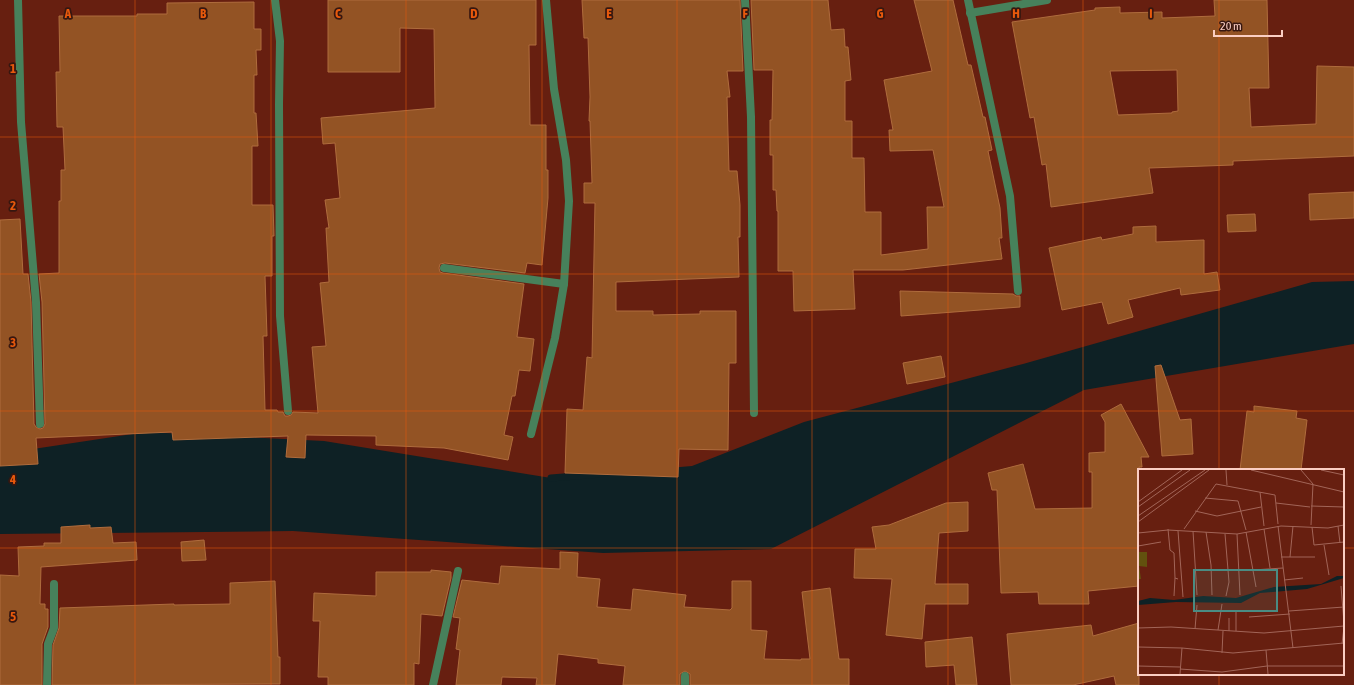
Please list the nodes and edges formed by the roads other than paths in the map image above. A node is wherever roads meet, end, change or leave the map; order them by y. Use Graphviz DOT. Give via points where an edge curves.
graph roads {
  1 [pos="18,0"];
  2 [pos="275,0"];
  3 [pos="546,0"];
  4 [pos="745,0"];
  5 [pos="968,0"];
  6 [pos="1047,0"];
  7 [pos="970,13"];
  8 [pos="444,268"];
  9 [pos="564,284"];
  10 [pos="1018,291"];
  11 [pos="288,411"];
  12 [pos="754,413"];
  13 [pos="40,424"];
  14 [pos="531,434"];
  15 [pos="458,571"];
  16 [pos="54,584"];
  17 [pos="685,676"];
  18 [pos="47,685"];
  19 [pos="433,685"];
  20 [pos="685,685"];
  1 -- 13 [label="street" via="22,122 36,302"];
  2 -- 11 [label="street" via="280,41 280,316"];
  3 -- 9 [label="street" via="554,89 566,160 569,201"];
  4 -- 12 [label="street" via="751,117"];
  5 -- 7 [label="street"];
  6 -- 7 [label="street"];
  7 -- 10 [label="street" via="1010,196"];
  8 -- 9 [label="street"];
  9 -- 14 [label="street" via="555,338"];
  15 -- 19 [label="street"];
  16 -- 18 [label="street" via="54,628 48,644"];
  17 -- 20 [label="street"];
}
